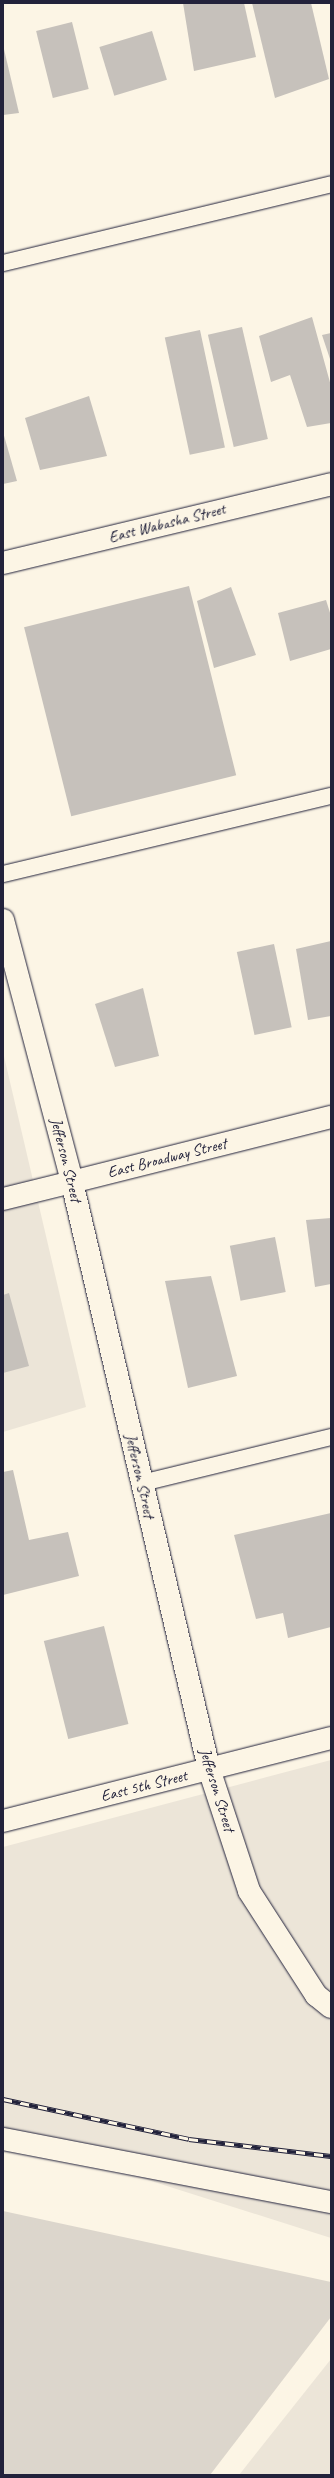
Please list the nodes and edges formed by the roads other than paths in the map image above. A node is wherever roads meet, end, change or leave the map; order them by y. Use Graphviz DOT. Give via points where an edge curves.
graph roads {
  1 [pos="331,184"];
  2 [pos="3,263"];
  3 [pos="331,484"];
  4 [pos="3,563"];
  5 [pos="331,796"];
  6 [pos="3,874"];
  7 [pos="3,920"];
  8 [pos="331,1117"];
  9 [pos="72,1182"];
  10 [pos="3,1198"];
  11 [pos="331,1437"];
  12 [pos="142,1484"];
  13 [pos="331,1738"];
  14 [pos="209,1769"];
  15 [pos="3,1821"];
  16 [pos="331,2007"];
  17 [pos="3,2139"];
  18 [pos="330,2203"];
  1 -- 2 [label="lane"];
  3 -- 4 [label="street, East Wabasha Street"];
  5 -- 6 [label="lane"];
  7 -- 9 [label="street, Jefferson Street"];
  8 -- 9 [label="street, East Broadway Street"];
  9 -- 10 [label="street, East Broadway Street"];
  9 -- 12 [label="street, Jefferson Street"];
  11 -- 12 [label="lane"];
  12 -- 14 [label="street, Jefferson Street"];
  13 -- 14 [label="street, East 5th Street"];
  14 -- 15 [label="street, East 5th Street"];
  14 -- 16 [label="street, Jefferson Street" via="249,1891 316,1995"];
  17 -- 18 [label="street"];
}
